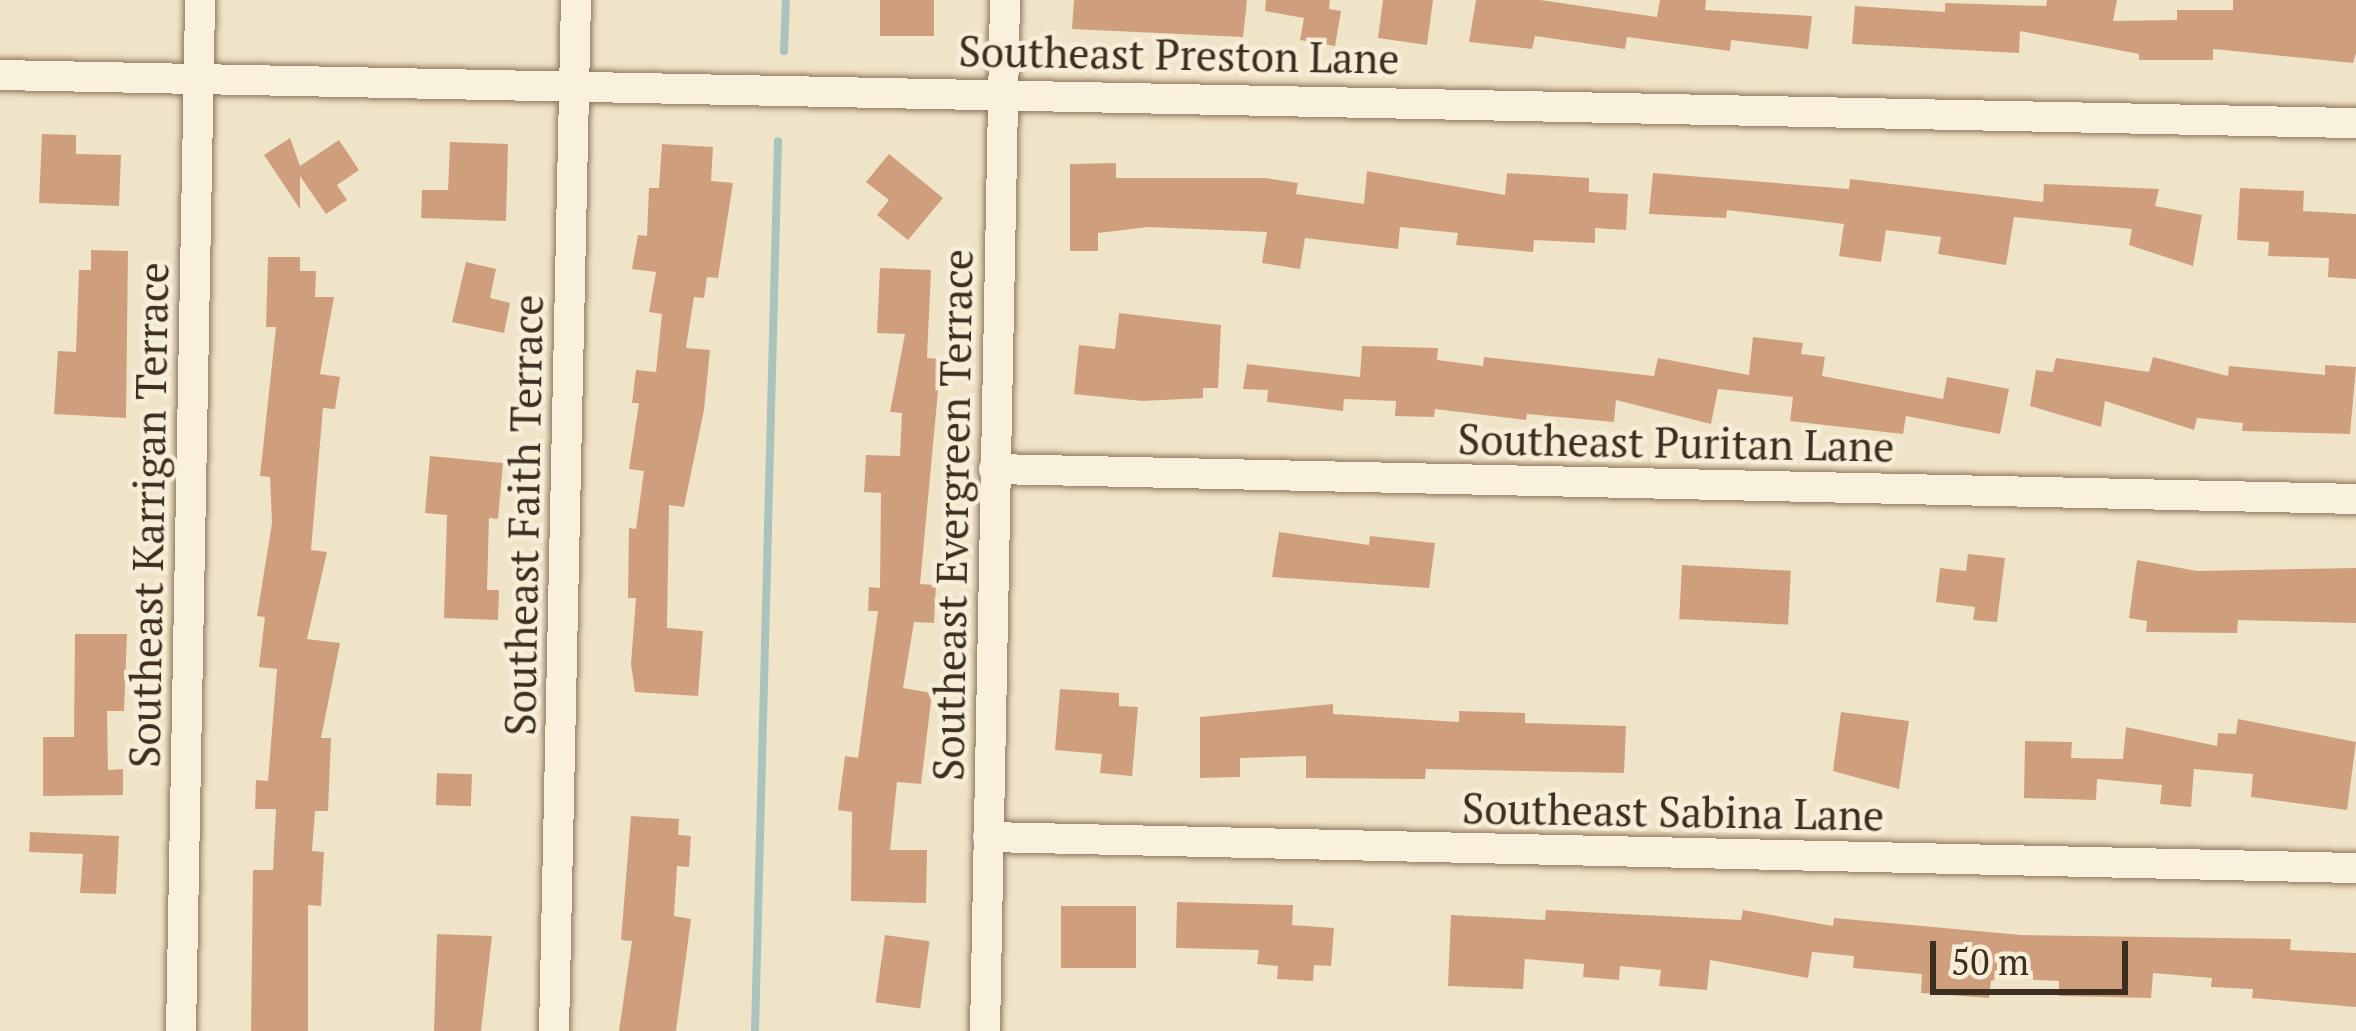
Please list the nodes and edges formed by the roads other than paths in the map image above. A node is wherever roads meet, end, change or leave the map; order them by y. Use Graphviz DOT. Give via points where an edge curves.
graph roads {
  1 [pos="200,0"];
  2 [pos="576,0"];
  3 [pos="1005,0"];
  4 [pos="0,75"];
  5 [pos="198,77"];
  6 [pos="574,85"];
  7 [pos="1004,91"];
  8 [pos="2356,123"];
  9 [pos="994,469"];
  10 [pos="2356,499"];
  11 [pos="988,837"];
  12 [pos="2356,868"];
  13 [pos="181,1031"];
  14 [pos="554,1031"];
  15 [pos="985,1031"];
  1 -- 5 [label="street, Southeast Karrigan Terrace"];
  2 -- 6 [label="street, Southeast Faith Terrace"];
  3 -- 7 [label="street, Southeast Evergreen Terrace"];
  4 -- 5 [label="street, Southeast Preston Lane"];
  5 -- 6 [label="street, Southeast Preston Lane"];
  5 -- 13 [label="street, Southeast Karrigan Terrace"];
  6 -- 7 [label="street, Southeast Preston Lane"];
  6 -- 14 [label="street, Southeast Faith Terrace"];
  7 -- 8 [label="street, Southeast Preston Lane"];
  7 -- 9 [label="street, Southeast Evergreen Terrace"];
  9 -- 10 [label="street, Southeast Puritan Lane"];
  9 -- 11 [label="street, Southeast Evergreen Terrace"];
  11 -- 12 [label="street, Southeast Sabina Lane"];
  11 -- 15 [label="street, Southeast Evergreen Terrace"];
}
